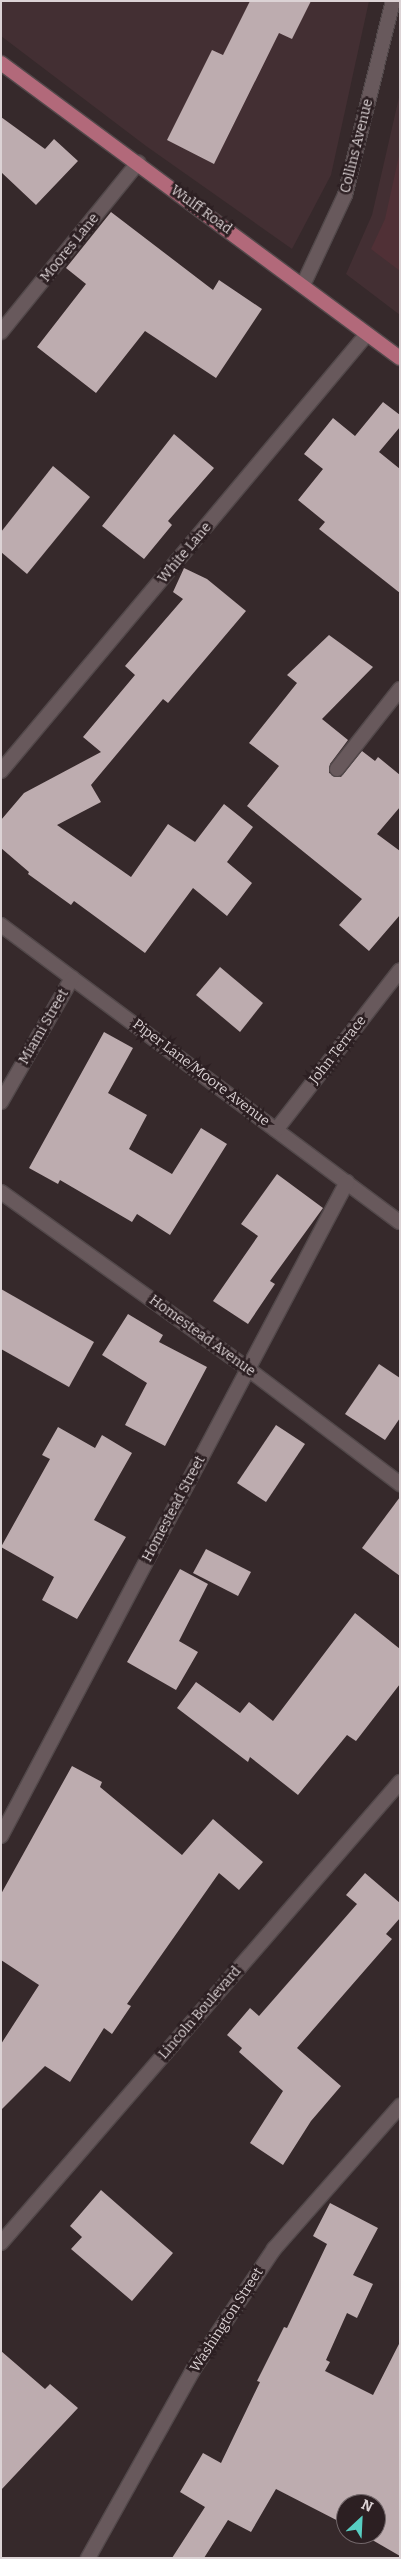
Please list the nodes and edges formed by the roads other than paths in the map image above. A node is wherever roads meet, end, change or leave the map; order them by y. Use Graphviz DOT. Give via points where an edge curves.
graph roads {
  1 [pos="393,1"];
  2 [pos="1,62"];
  3 [pos="138,163"];
  4 [pos="303,285"];
  5 [pos="1,332"];
  6 [pos="367,334"];
  7 [pos="400,358"];
  8 [pos="400,689"];
  9 [pos="338,768"];
  10 [pos="1,771"];
  11 [pos="1,925"];
  12 [pos="400,970"];
  13 [pos="72,978"];
  14 [pos="1,1102"];
  15 [pos="276,1130"];
  16 [pos="347,1182"];
  17 [pos="1,1192"];
  18 [pos="400,1222"];
  19 [pos="248,1369"];
  20 [pos="400,1484"];
  21 [pos="400,1782"];
  22 [pos="1,1836"];
  23 [pos="400,2106"];
  24 [pos="1,2243"];
  25 [pos="88,2558"];
  1 -- 4 [label="street, Collins Avenue" via="345,195"];
  2 -- 3 [label="main road, Wulff Road"];
  3 -- 4 [label="main road, Wulff Road"];
  3 -- 5 [label="street, Moores Lane"];
  4 -- 6 [label="main road, Wulff Road"];
  6 -- 7 [label="main road, Wulff Road"];
  6 -- 10 [label="street, White Lane"];
  8 -- 9 [label="street"];
  11 -- 13 [label="street, Piper Lane/Moore Avenue"];
  12 -- 15 [label="street, John Terrace"];
  13 -- 14 [label="street, Miami Street"];
  13 -- 15 [label="street, Piper Lane/Moore Avenue"];
  15 -- 16 [label="street, Piper Lane/Moore Avenue"];
  16 -- 18 [label="street, Piper Lane/Moore Avenue"];
  16 -- 19 [label="street, Homestead Street"];
  17 -- 19 [label="street, Homestead Avenue"];
  19 -- 20 [label="street, Homestead Avenue"];
  19 -- 22 [label="street, Homestead Street"];
  21 -- 24 [label="street, Lincoln Boulevard"];
  23 -- 25 [label="street, Washington Street" via="274,2249 193,2370"];
}
